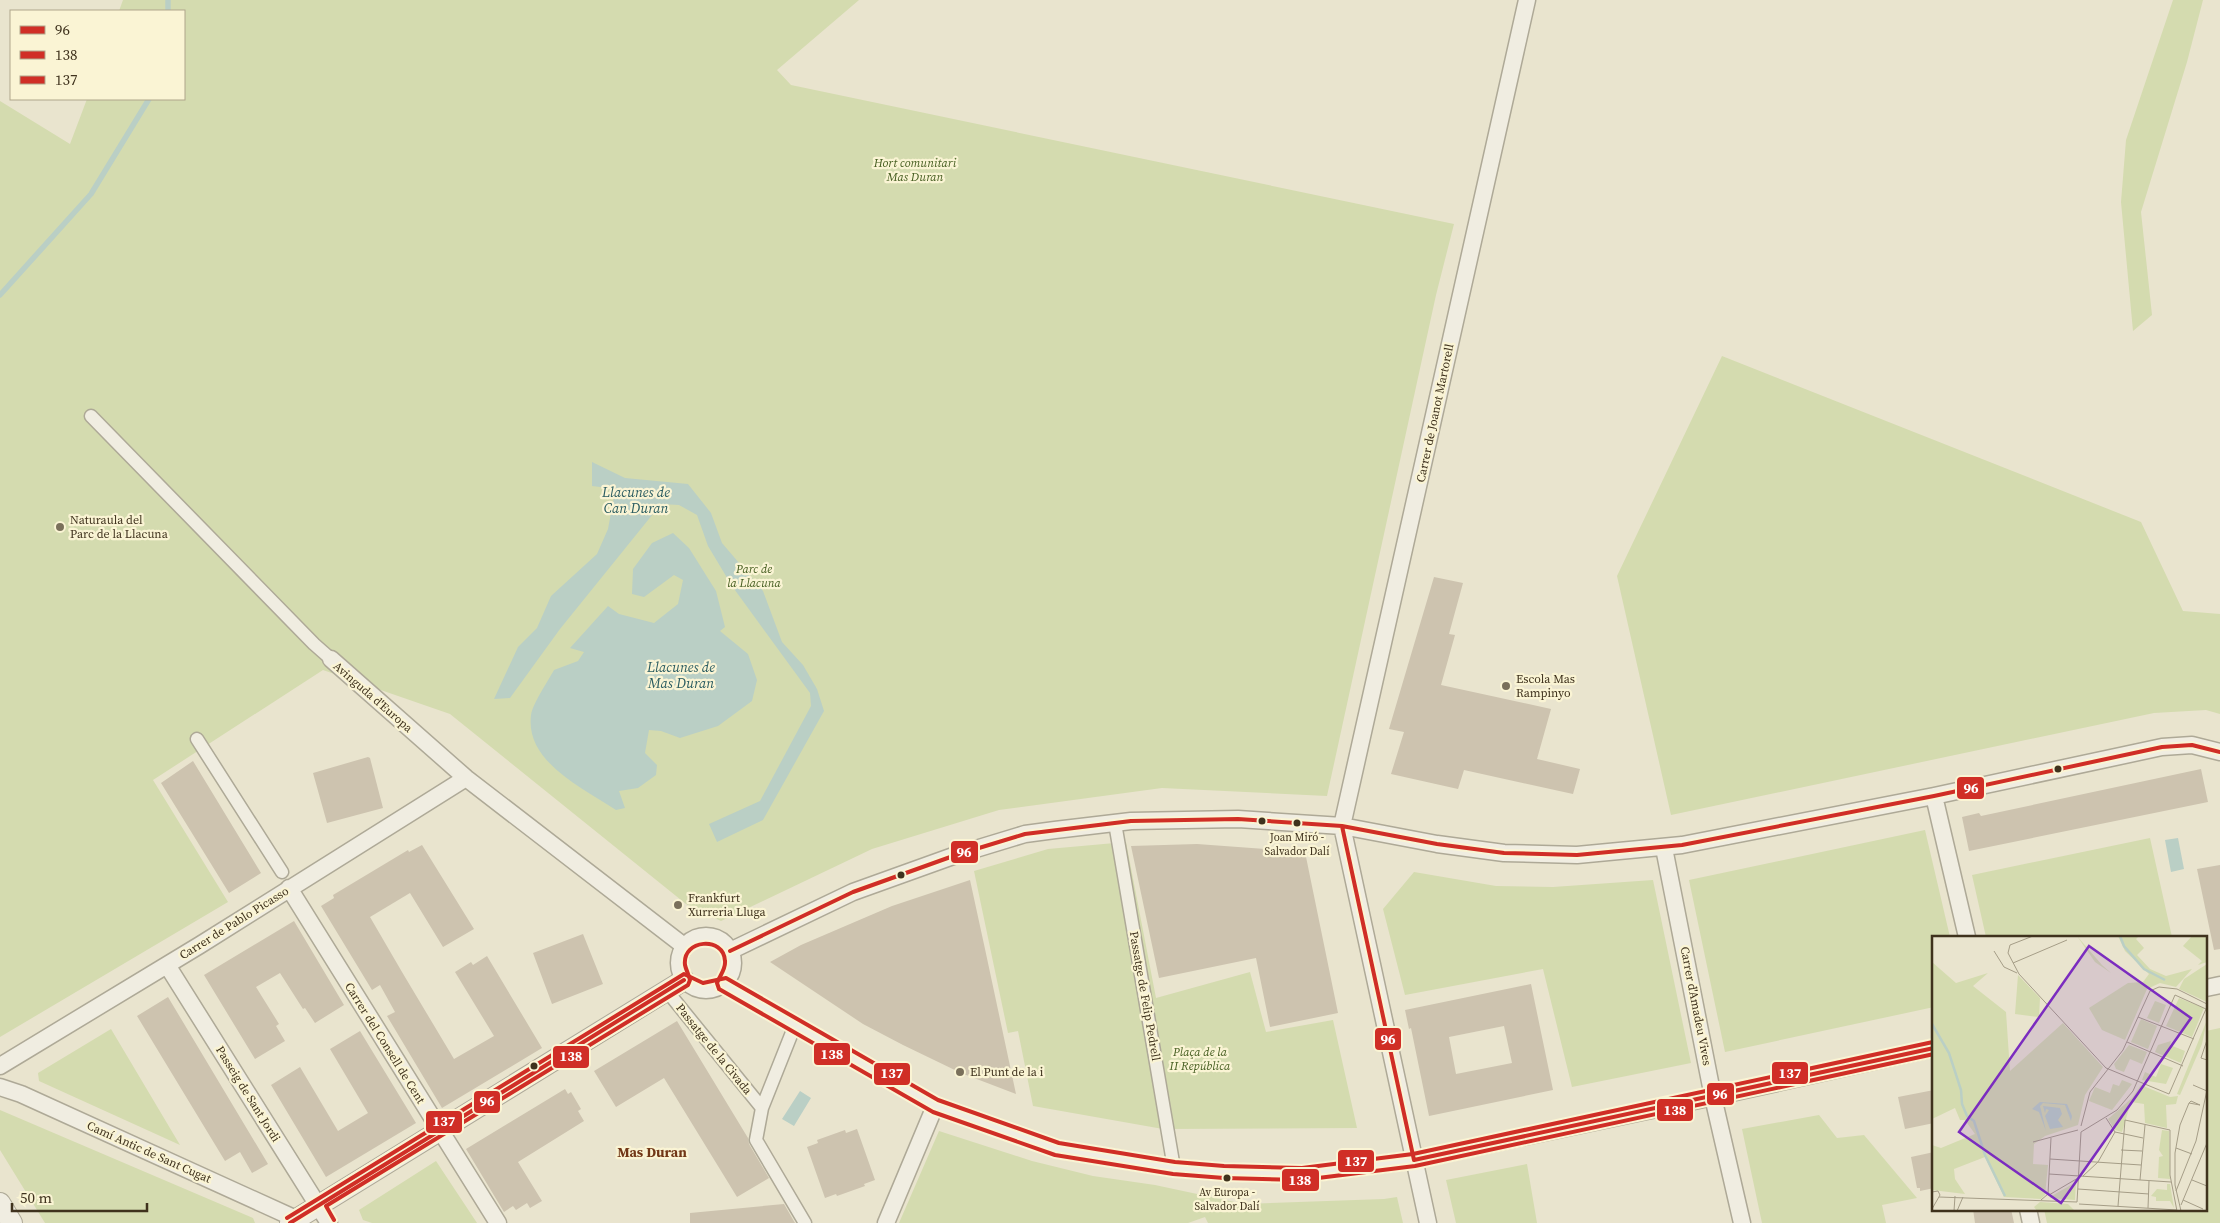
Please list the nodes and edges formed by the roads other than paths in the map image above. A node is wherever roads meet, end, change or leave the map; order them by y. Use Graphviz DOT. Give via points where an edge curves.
graph roads {
  1 [pos="1527,0"];
  2 [pos="91,416"];
  3 [pos="331,659"];
  4 [pos="197,739"];
  5 [pos="2220,752"];
  6 [pos="466,778"];
  7 [pos="1934,796"];
  8 [pos="1115,823"];
  9 [pos="1342,826"];
  10 [pos="1664,848"];
  11 [pos="282,872"];
  12 [pos="289,888"];
  13 [pos="1967,936"];
  14 [pos="684,946"];
  15 [pos="730,951"];
  16 [pos="167,965"];
  17 [pos="684,980"];
  18 [pos="723,984"];
  19 [pos="667,991"];
  20 [pos="795,1025"];
  21 [pos="1932,1048"];
  22 [pos="0,1066"];
  23 [pos="0,1087"];
  24 [pos="1714,1097"];
  25 [pos="935,1106"];
  26 [pos="762,1108"];
  27 [pos="439,1130"];
  28 [pos="1414,1160"];
  29 [pos="1174,1168"];
  30 [pos="0,1203"];
  31 [pos="318,1204"];
  32 [pos="2028,1210"];
  33 [pos="293,1221"];
  34 [pos="12,1223"];
  35 [pos="329,1223"];
  36 [pos="498,1223"];
  37 [pos="805,1223"];
  38 [pos="886,1223"];
  39 [pos="1428,1223"];
  40 [pos="1742,1223"];
  41 [pos="2031,1223"];
  1 -- 9 [label="street, Carrer de Joanot Martorell"];
  2 -- 3 [label="street, Avinguda d'Europa"];
  3 -- 6 [label="street, Avinguda d'Europa"];
  4 -- 11 [label="street"];
  5 -- 7 [label="street" via="2192,745 2162,747"];
  6 -- 12 [label="street, Carrer de Pablo Picasso"];
  6 -- 14 [label="street, Avinguda d'Europa"];
  7 -- 10 [label="street"];
  7 -- 13 [label="street"];
  8 -- 9 [label="street" via="1238,820"];
  8 -- 15 [label="street" via="1025,834 956,855 853,892"];
  8 -- 29 [label="street, Passatge de Felip Pedrell"];
  9 -- 10 [label="street" via="1504,853 1577,855"];
  9 -- 28 [label="street"];
  10 -- 24 [label="street, Carrer d'Amadeu Vives"];
  12 -- 16 [label="street, Carrer de Pablo Picasso"];
  12 -- 27 [label="street, Carrer del Consell de Cent"];
  14 -- 15 [label="street" via="697,937 707,936 717,938"];
  14 -- 17 [label="street" via="679,959"];
  15 -- 18 [label="street" via="733,965"];
  16 -- 22 [label="street, Carrer de Pablo Picasso"];
  16 -- 31 [label="street, Passeig de Sant Jordi"];
  17 -- 18 [label="street" via="704,990"];
  17 -- 19 [label="street"];
  18 -- 20 [label="street"];
  19 -- 26 [label="street, Passatge de la Civada"];
  19 -- 27 [label="street"];
  20 -- 25 [label="street"];
  20 -- 26 [label="street, Passatge de la Civada"];
  21 -- 24 [label="street"];
  23 -- 33 [label="street, Camí Antic de Sant Cugat"];
  24 -- 28 [label="street"];
  24 -- 40 [label="street, Carrer d'Amadeu Vives"];
  25 -- 29 [label="street" via="1057,1149"];
  25 -- 38 [label="street"];
  26 -- 37 [label="street, Passatge de la Civada" via="756,1140"];
  27 -- 31 [label="street"];
  27 -- 36 [label="street, Carrer del Consell de Cent"];
  28 -- 29 [label="street" via="1302,1174"];
  28 -- 39 [label="street"];
  30 -- 34 [label="street"];
  31 -- 33 [label="street"];
  31 -- 35 [label="street, Passeig de Sant Jordi"];
  32 -- 41 [label="street"];
}
